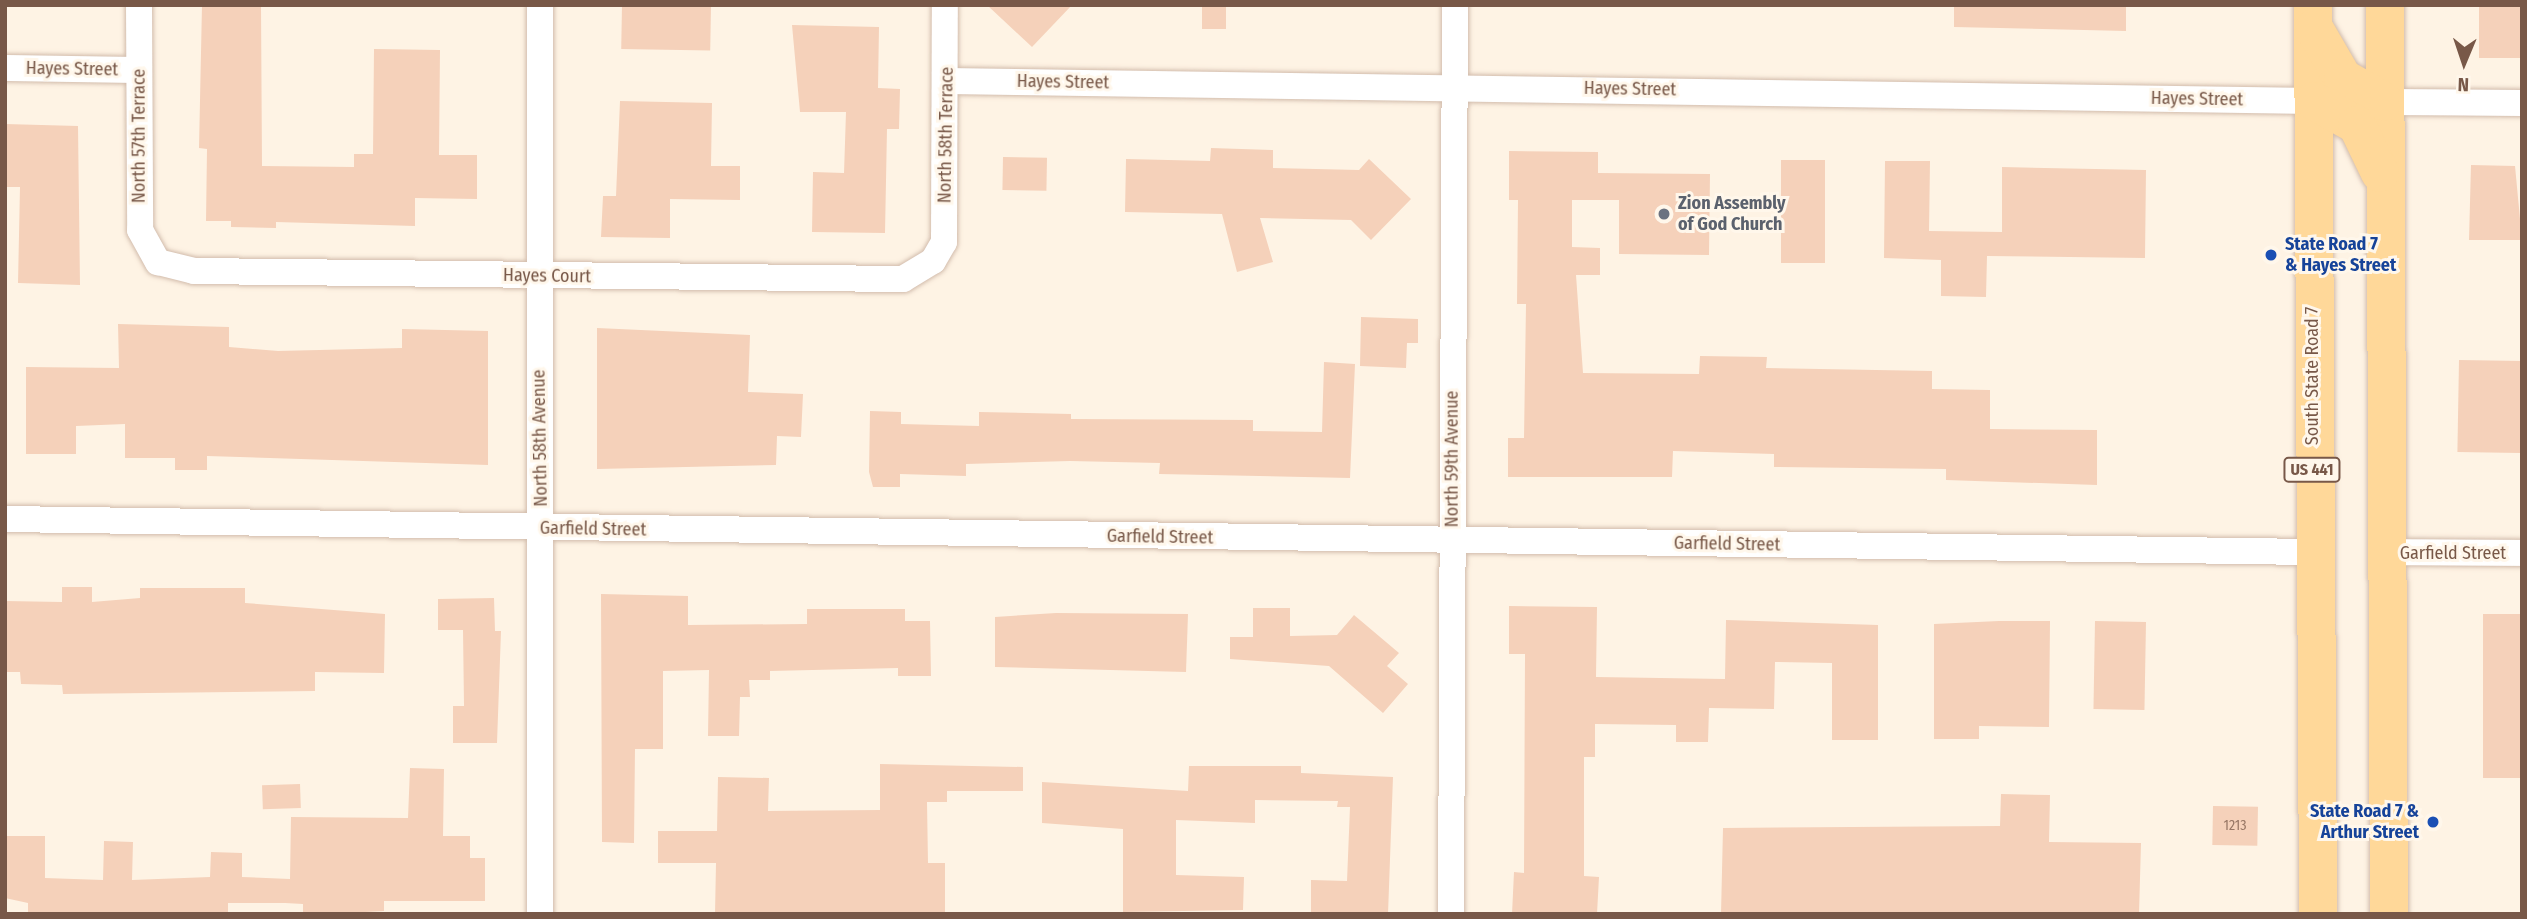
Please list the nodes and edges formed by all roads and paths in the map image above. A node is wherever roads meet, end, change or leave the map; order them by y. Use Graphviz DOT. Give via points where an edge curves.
graph roads {
  1 [pos="139,5"];
  2 [pos="540,5"];
  3 [pos="945,5"];
  4 [pos="1455,5"];
  5 [pos="2385,5"];
  6 [pos="2313,15"];
  7 [pos="5,68"];
  8 [pos="139,70"];
  9 [pos="947,81"];
  10 [pos="1455,86"];
  11 [pos="2314,101"];
  12 [pos="2385,102"];
  13 [pos="2522,103"];
  14 [pos="2384,185"];
  15 [pos="933,261"];
  16 [pos="158,262"];
  17 [pos="538,276"];
  18 [pos="5,519"];
  19 [pos="542,528"];
  20 [pos="1452,541"];
  21 [pos="2314,552"];
  22 [pos="2384,552"];
  23 [pos="2522,553"];
  24 [pos="540,914"];
  25 [pos="1451,914"];
  26 [pos="2318,914"];
  27 [pos="2389,914"];
  1 -- 8 [label="street, North 57th Terrace"];
  2 -- 17 [label="street, North 58th Avenue"];
  3 -- 9 [label="street, North 58th Terrace"];
  4 -- 10 [label="street, North 59th Avenue"];
  5 -- 12 [label="main road"];
  6 -- 11 [label="main road, South State Road 7 / US 441"];
  6 -- 12 [label="main road" via="2343,78"];
  7 -- 8 [label="street, Hayes Street"];
  8 -- 16 [label="street, North 57th Terrace" via="140,230"];
  9 -- 10 [label="street, Hayes Street"];
  9 -- 15 [label="street, North 58th Terrace" via="944,242"];
  10 -- 11 [label="street, Hayes Street"];
  10 -- 20 [label="street, North 59th Avenue"];
  11 -- 14 [label="main road" via="2357,125"];
  11 -- 21 [label="main road, South State Road 7 / US 441"];
  12 -- 13 [label="street"];
  12 -- 14 [label="main road"];
  14 -- 22 [label="main road"];
  15 -- 17 [label="street, Hayes Court" via="903,279"];
  16 -- 17 [label="street, Hayes Court" via="194,271"];
  17 -- 19 [label="street, North 58th Avenue"];
  18 -- 19 [label="street, Garfield Street"];
  19 -- 20 [label="street, Garfield Street"];
  19 -- 24 [label="street, North 58th Avenue"];
  20 -- 21 [label="street, Garfield Street"];
  20 -- 25 [label="street, North 59th Avenue"];
  21 -- 26 [label="main road, South State Road 7 / US 441"];
  22 -- 23 [label="street, Garfield Street"];
  22 -- 27 [label="main road"];
}
